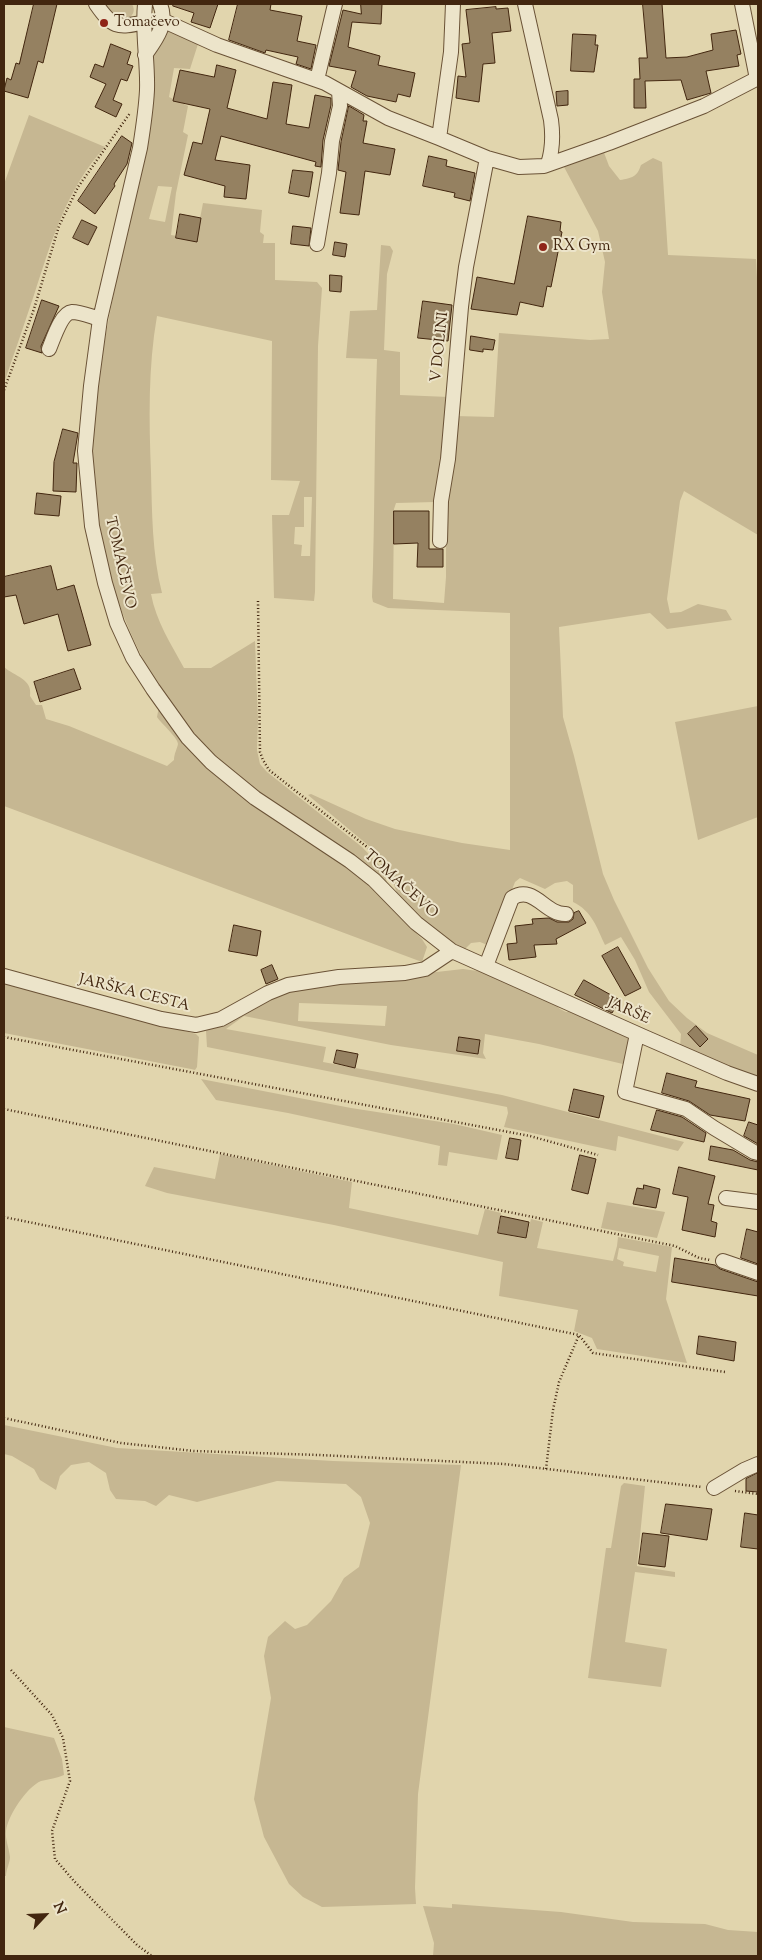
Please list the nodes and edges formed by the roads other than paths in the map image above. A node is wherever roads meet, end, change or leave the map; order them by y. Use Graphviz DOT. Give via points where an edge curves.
graph roads {
  1 [pos="96,4"];
  2 [pos="145,4"];
  3 [pos="335,4"];
  4 [pos="453,4"];
  5 [pos="525,4"];
  6 [pos="742,4"];
  7 [pos="163,9"];
  8 [pos="144,22"];
  9 [pos="145,55"];
  10 [pos="758,79"];
  11 [pos="318,80"];
  12 [pos="339,91"];
  13 [pos="439,138"];
  14 [pos="487,158"];
  15 [pos="548,164"];
  16 [pos="317,244"];
  17 [pos="100,319"];
  18 [pos="49,349"];
  19 [pos="440,541"];
  20 [pos="566,914"];
  21 [pos="452,951"];
  22 [pos="486,966"];
  23 [pos="4,976"];
  24 [pos="637,1034"];
  25 [pos="758,1084"];
  26 [pos="758,1153"];
  27 [pos="726,1198"];
  28 [pos="758,1202"];
  29 [pos="723,1261"];
  30 [pos="758,1273"];
  31 [pos="758,1464"];
  32 [pos="714,1488"];
  1 -- 8 [label="street" via="114,25"];
  2 -- 8 [label="street, TOMAČEVO"];
  3 -- 11 [label="street"];
  4 -- 13 [label="street" via="451,52"];
  5 -- 15 [label="street" via="551,120 553,135"];
  6 -- 10 [label="street"];
  7 -- 9 [label="street" via="159,33"];
  7 -- 11 [label="street" via="218,45"];
  8 -- 9 [label="street, TOMAČEVO"];
  9 -- 17 [label="street, TOMAČEVO" via="147,90 140,148"];
  10 -- 15 [label="street" via="704,106"];
  11 -- 12 [label="street"];
  12 -- 13 [label="street" via="388,118"];
  12 -- 16 [label="street" via="340,106"];
  13 -- 14 [label="street"];
  14 -- 15 [label="street" via="519,167"];
  14 -- 19 [label="street, V DOLINI" via="461,307 448,459 441,501"];
  17 -- 18 [label="street" via="72,312 66,315"];
  17 -- 21 [label="street, TOMAČEVO" via="85,451 92,526 116,623 133,658 188,738 212,762 255,798 350,861"];
  20 -- 22 [label="street" via="560,914 530,895 512,898"];
  21 -- 22 [label="street, TOMAČEVO"];
  21 -- 23 [label="street, JARŠKA CESTA" via="425,968 405,973 339,976 288,985 221,1019 196,1025 161,1019"];
  22 -- 24 [label="street, JARŠE"];
  24 -- 25 [label="street, JARŠE"];
  24 -- 26 [label="street" via="624,1092 686,1109"];
  27 -- 28 [label="street"];
  29 -- 30 [label="street"];
  31 -- 32 [label="street"];
}
